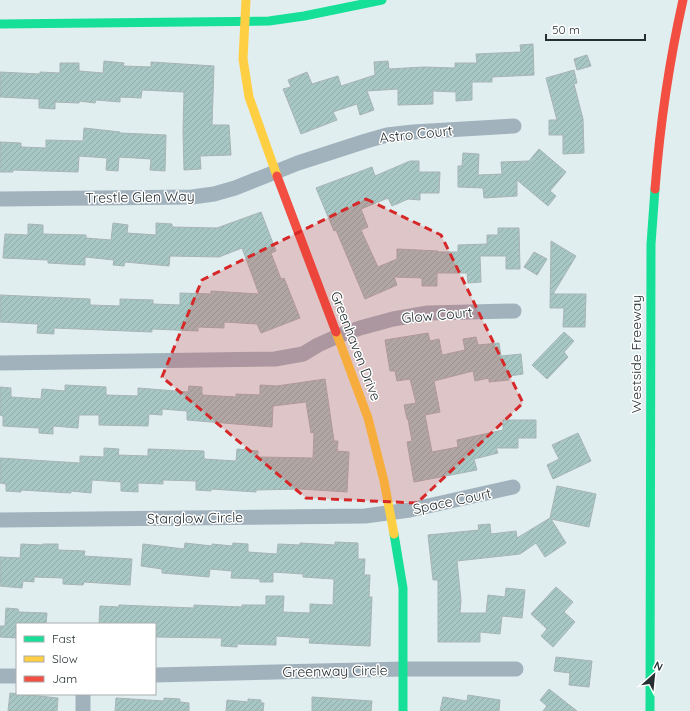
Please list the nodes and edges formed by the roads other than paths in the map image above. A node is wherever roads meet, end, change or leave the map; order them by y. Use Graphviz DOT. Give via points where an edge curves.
graph roads {
  1 [pos="246,0"];
  2 [pos="382,0"];
  3 [pos="683,0"];
  4 [pos="244,22"];
  5 [pos="0,24"];
  6 [pos="514,126"];
  7 [pos="275,172"];
  8 [pos="0,199"];
  9 [pos="514,311"];
  10 [pos="338,336"];
  11 [pos="0,363"];
  12 [pos="513,487"];
  13 [pos="391,513"];
  14 [pos="0,520"];
  15 [pos="404,669"];
  16 [pos="516,669"];
  17 [pos="156,675"];
  18 [pos="0,676"];
  19 [pos="16,676"];
  20 [pos="83,695"];
  21 [pos="83,711"];
  22 [pos="403,711"];
  23 [pos="650,711"];
  1 -- 4 [label="main road, Greenhaven Drive"];
  2 -- 4 [label="main road" via="304,16"];
  3 -- 23 [label="main road, Westside Freeway" via="659,140 651,244"];
  4 -- 5 [label="main road"];
  4 -- 7 [label="main road, Greenhaven Drive" via="243,59 249,97"];
  6 -- 7 [label="street, Astro Court" via="387,135"];
  7 -- 8 [label="street, Trestle Glen Way" via="235,188 192,197"];
  7 -- 10 [label="main road, Greenhaven Drive"];
  9 -- 10 [label="street, Glow Court" via="428,313 393,318"];
  10 -- 11 [label="street" via="303,354 269,360"];
  10 -- 13 [label="main road, Greenhaven Drive" via="368,418"];
  12 -- 13 [label="street, Space Court"];
  13 -- 14 [label="street, Starglow Circle" via="365,516"];
  13 -- 15 [label="main road, Greenhaven Drive" via="403,588"];
  15 -- 16 [label="street, Greenway Circle"];
  15 -- 17 [label="street, Greenway Circle"];
  15 -- 22 [label="main road, Greenhaven Drive"];
  18 -- 19 [label="street"];
  20 -- 21 [label="street"];
}
